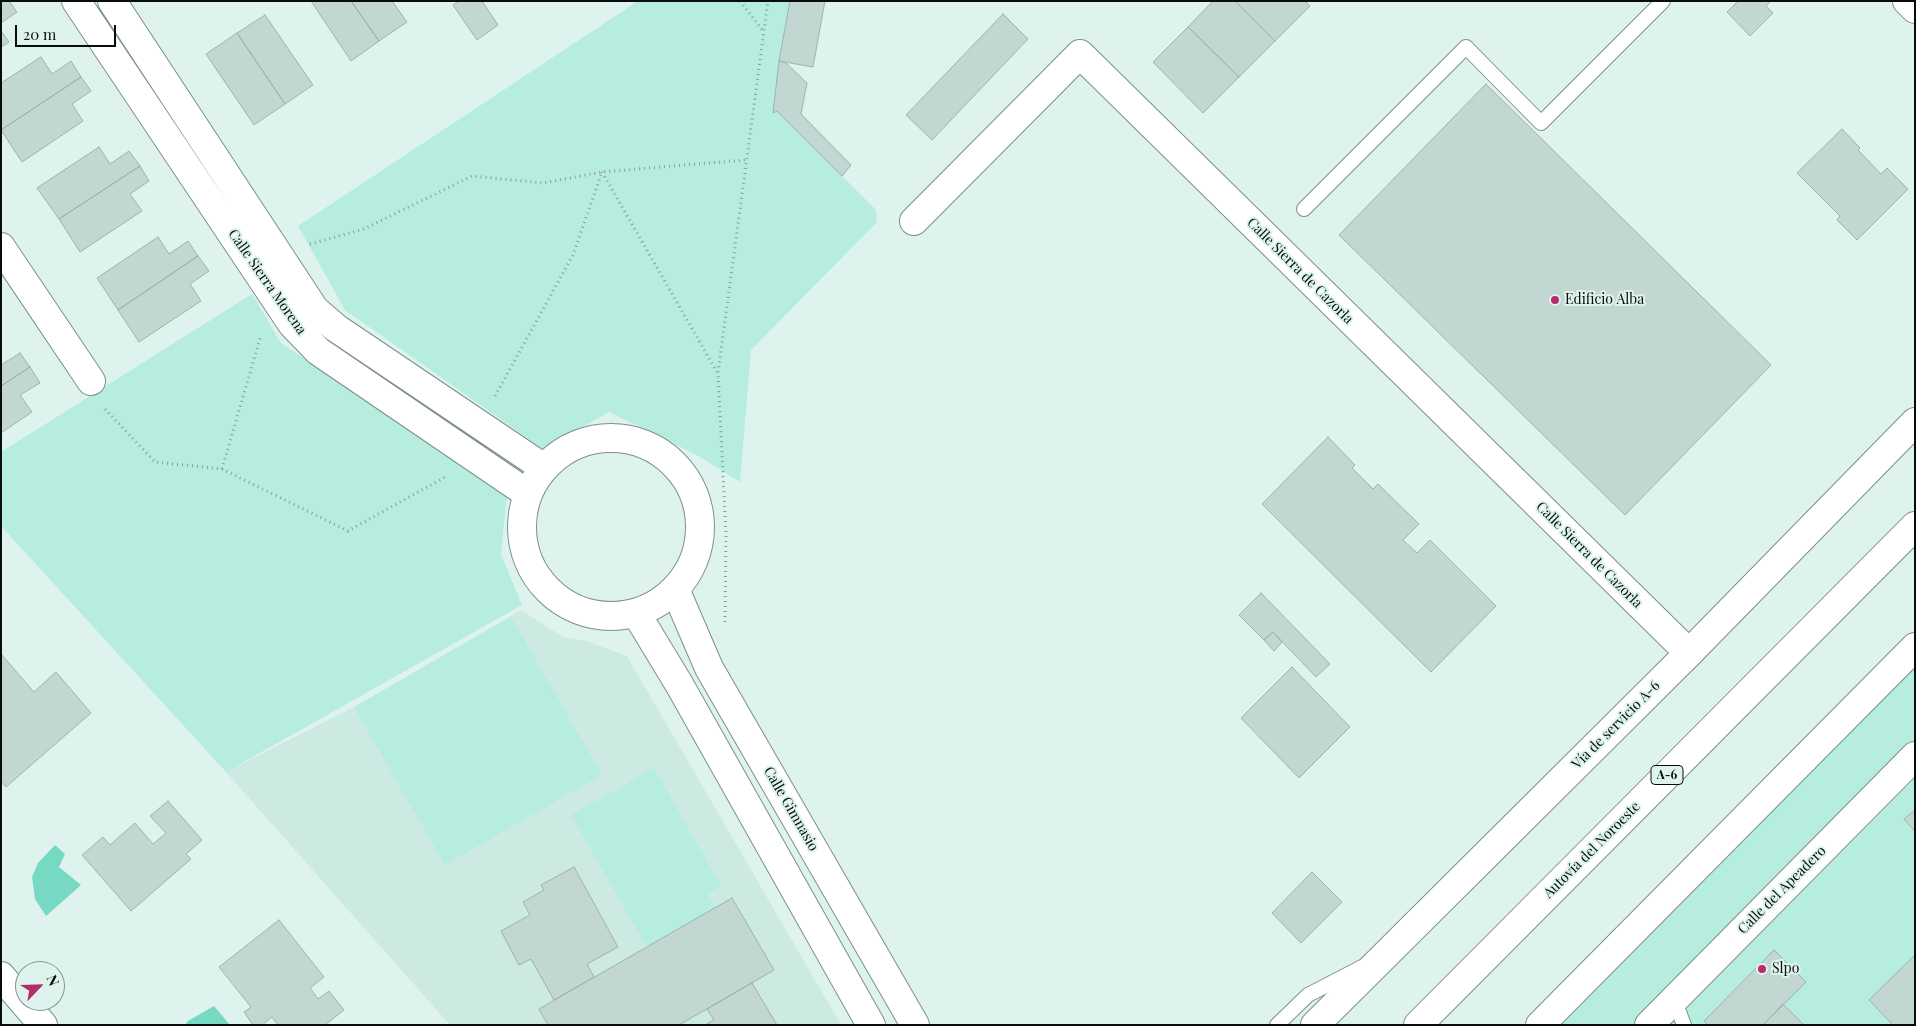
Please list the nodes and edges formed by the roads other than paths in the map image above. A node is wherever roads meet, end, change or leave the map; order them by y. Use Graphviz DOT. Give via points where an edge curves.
graph roads {
  1 [pos="76,1"];
  2 [pos="112,1"];
  3 [pos="1663,1"];
  4 [pos="1907,1"];
  5 [pos="1915,8"];
  6 [pos="1304,209"];
  7 [pos="914,221"];
  8 [pos="1,247"];
  9 [pos="91,381"];
  10 [pos="1915,422"];
  11 [pos="544,468"];
  12 [pos="528,494"];
  13 [pos="1915,526"];
  14 [pos="675,590"];
  15 [pos="636,613"];
  16 [pos="1915,647"];
  17 [pos="1689,653"];
  18 [pos="1915,756"];
  19 [pos="1387,954"];
  20 [pos="1,976"];
  21 [pos="1674,999"];
  22 [pos="43,1025"];
  23 [pos="871,1025"];
  24 [pos="915,1025"];
  25 [pos="1277,1025"];
  26 [pos="1314,1025"];
  27 [pos="1418,1025"];
  28 [pos="1540,1025"];
  29 [pos="1648,1025"];
  30 [pos="1684,1025"];
  1 -- 12 [label="main road, Calle Sierra Morena" via="292,324 318,351"];
  2 -- 11 [label="main road, Calle Sierra Morena" via="315,310 336,328"];
  3 -- 6 [label="lane" via="1541,123 1466,47"];
  4 -- 5 [label="main road"];
  7 -- 17 [label="main road, Calle Sierra de Cazorla" via="1080,54"];
  8 -- 9 [label="main road"];
  10 -- 17 [label="main road, Vía de servicio A-6"];
  11 -- 12 [label="main road"];
  11 -- 14 [label="main road" via="566,450 592,439 620,438 648,445 672,461 690,484 699,511 700,539 691,566"];
  12 -- 15 [label="main road" via="522,522 525,550 537,576 556,597 580,610 608,616"];
  13 -- 27 [label="main road, Autovía del Noroeste / A-6"];
  14 -- 15 [label="main road" via="657,604"];
  14 -- 24 [label="main road, Calle Gimnasio" via="709,668"];
  15 -- 23 [label="main road"];
  16 -- 28 [label="main road"];
  17 -- 19 [label="main road, Vía de servicio A-6"];
  18 -- 21 [label="main road, Calle del Apeadero"];
  19 -- 25 [label="lane" via="1308,995"];
  19 -- 26 [label="main road, Vía de servicio A-6"];
  20 -- 22 [label="main road"];
  21 -- 29 [label="main road, Calle del Apeadero"];
  21 -- 30 [label="lane"];
}
